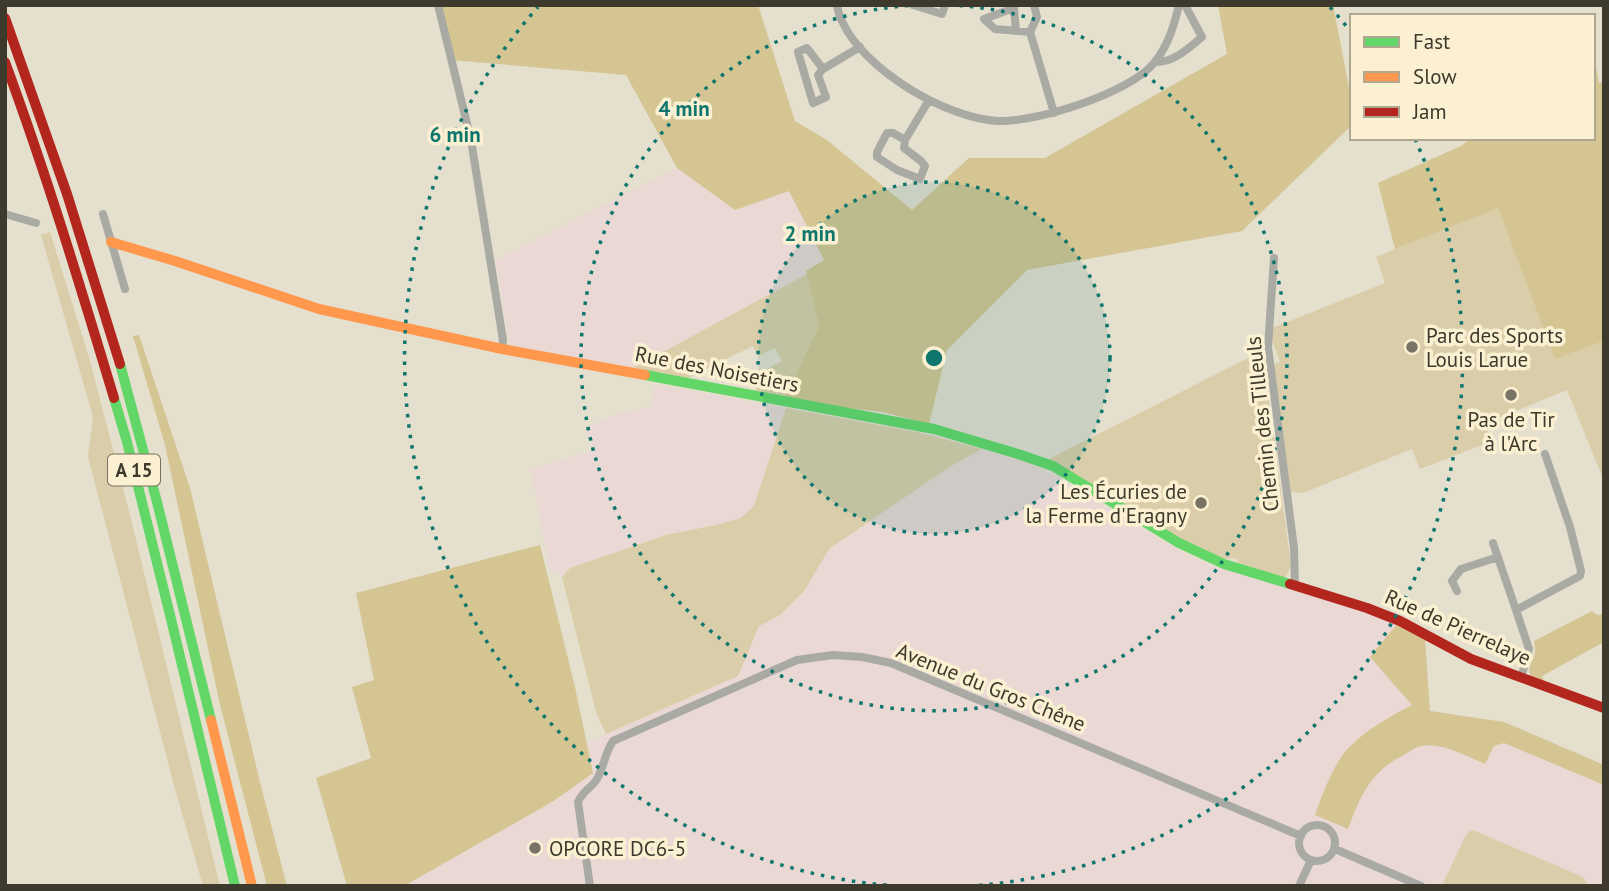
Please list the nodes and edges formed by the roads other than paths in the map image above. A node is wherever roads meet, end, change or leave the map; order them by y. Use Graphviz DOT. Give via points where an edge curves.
graph roads {
  1 [pos="438,5"];
  2 [pos="837,5"];
  3 [pos="913,5"];
  4 [pos="945,5"];
  5 [pos="1034,5"];
  6 [pos="1179,5"];
  7 [pos="1185,5"];
  8 [pos="5,18"];
  9 [pos="1016,31"];
  10 [pos="1030,32"];
  11 [pos="860,47"];
  12 [pos="5,62"];
  13 [pos="1155,62"];
  14 [pos="823,69"];
  15 [pos="929,100"];
  16 [pos="1054,113"];
  17 [pos="905,140"];
  18 [pos="5,214"];
  19 [pos="103,214"];
  20 [pos="36,223"];
  21 [pos="111,242"];
  22 [pos="1274,258"];
  23 [pos="125,289"];
  24 [pos="502,349"];
  25 [pos="1545,454"];
  26 [pos="1493,543"];
  27 [pos="1498,557"];
  28 [pos="1295,586"];
  29 [pos="1457,591"];
  30 [pos="1516,610"];
  31 [pos="1521,678"];
  32 [pos="1604,708"];
  33 [pos="1301,836"];
  34 [pos="1335,849"];
  35 [pos="1311,860"];
  36 [pos="235,886"];
  37 [pos="252,886"];
  38 [pos="590,886"];
  39 [pos="1299,886"];
  40 [pos="1421,886"];
  1 -- 24 [label="street" via="471,140"];
  2 -- 11 [label="street"];
  3 -- 4 [label="street" via="942,14"];
  5 -- 10 [label="street" via="1037,17"];
  6 -- 13 [label="street" via="1174,28"];
  7 -- 13 [label="street" via="1202,37 1172,59"];
  8 -- 37 [label="main road, A 15" via="91,267 122,373"];
  9 -- 10 [label="street"];
  10 -- 16 [label="street"];
  11 -- 14 [label="street"];
  11 -- 15 [label="street" via="894,79"];
  12 -- 36 [label="main road, A 15" via="74,264 127,442"];
  13 -- 16 [label="street" via="1126,84"];
  14 -- 14 [label="street" via="807,48 798,52 813,103 825,97 818,75"];
  15 -- 16 [label="street" via="948,110 997,121"];
  15 -- 17 [label="street"];
  17 -- 17 [label="street" via="904,148 925,166 920,179 877,157 887,133"];
  18 -- 20 [label="street"];
  19 -- 21 [label="street"];
  21 -- 23 [label="street"];
  21 -- 24 [label="main road, Rue des Noisetiers" via="319,309"];
  22 -- 28 [label="street, Chemin des Tilleuls" via="1268,347"];
  24 -- 28 [label="main road, Rue des Noisetiers" via="934,429 1006,450 1053,466 1179,543 1224,564"];
  25 -- 30 [label="street" via="1581,571 1577,579"];
  26 -- 27 [label="street"];
  27 -- 29 [label="street" via="1461,569 1452,581"];
  27 -- 30 [label="street"];
  28 -- 31 [label="main road, Rue de Pierrelaye" via="1400,621 1471,659"];
  30 -- 31 [label="street" via="1529,649"];
  31 -- 32 [label="main road, Rue de Pierrelaye"];
  33 -- 34 [label="street" via="1309,827 1321,825 1334,836"];
  33 -- 35 [label="street" via="1301,850"];
  33 -- 38 [label="street, Avenue du Gros Chêne" via="891,663 833,655 797,660 613,741 603,768 578,802"];
  34 -- 35 [label="street" via="1324,860"];
  34 -- 40 [label="street"];
  35 -- 39 [label="street"];
}
